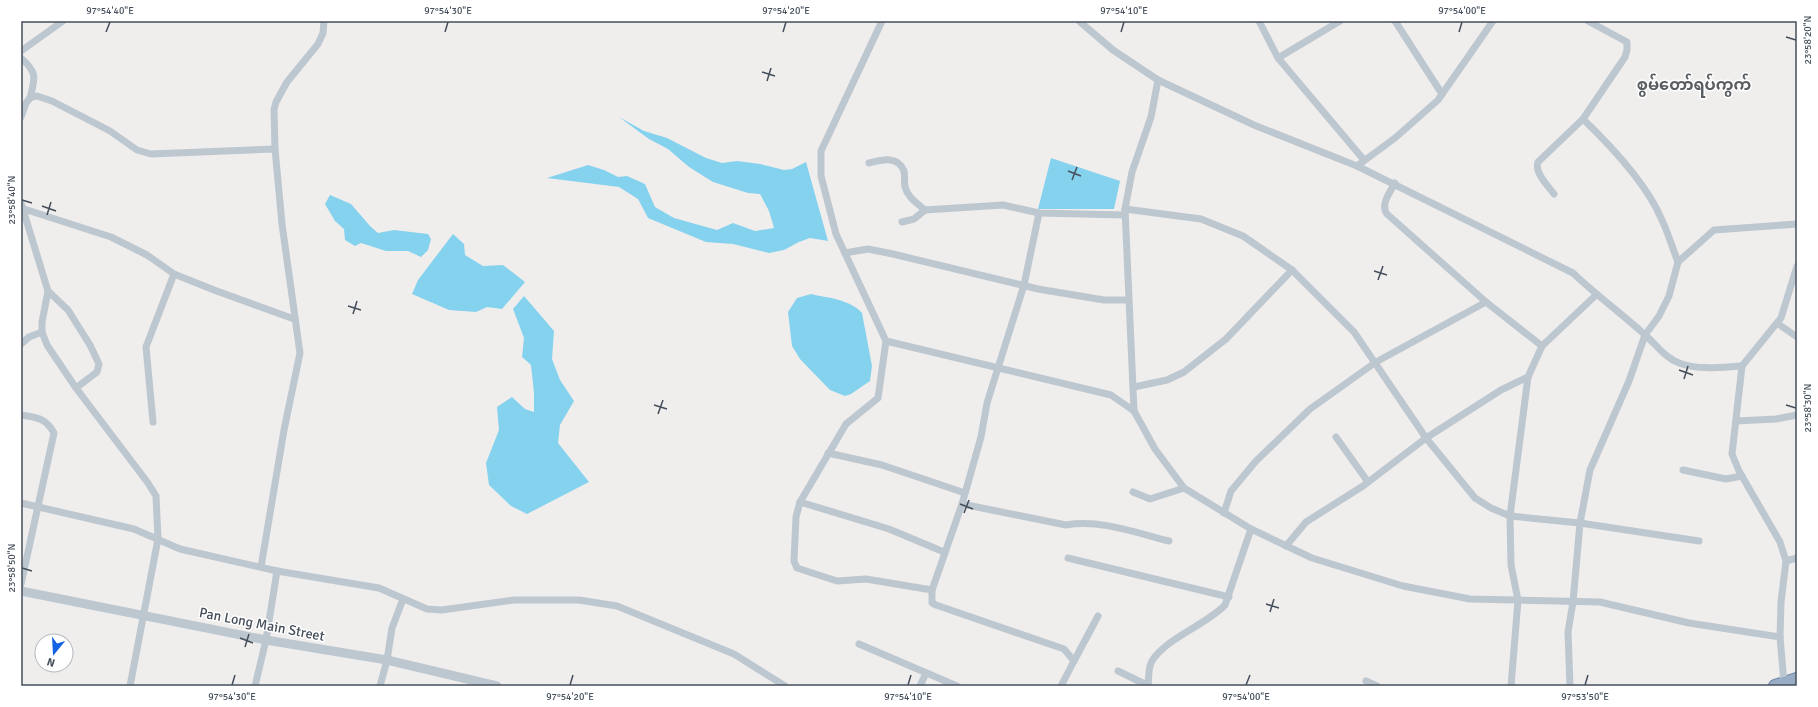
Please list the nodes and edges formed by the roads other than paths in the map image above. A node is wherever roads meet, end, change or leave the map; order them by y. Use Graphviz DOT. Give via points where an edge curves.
graph roads {
  1 [pos="63,21"];
  2 [pos="324,21"];
  3 [pos="882,21"];
  4 [pos="1079,21"];
  5 [pos="1259,21"];
  6 [pos="1340,21"];
  7 [pos="1395,21"];
  8 [pos="1493,21"];
  9 [pos="1588,21"];
  10 [pos="21,51"];
  11 [pos="21,58"];
  12 [pos="1278,58"];
  13 [pos="1158,80"];
  14 [pos="1442,94"];
  15 [pos="30,98"];
  16 [pos="21,118"];
  17 [pos="1583,118"];
  18 [pos="275,149"];
  19 [pos="1364,160"];
  20 [pos="869,164"];
  21 [pos="1357,166"];
  22 [pos="1395,183"];
  23 [pos="1554,194"];
  24 [pos="21,203"];
  25 [pos="21,208"];
  26 [pos="925,210"];
  27 [pos="1039,212"];
  28 [pos="1125,212"];
  29 [pos="902,222"];
  30 [pos="1797,224"];
  31 [pos="845,252"];
  32 [pos="1678,262"];
  33 [pos="1797,266"];
  34 [pos="1292,270"];
  35 [pos="174,274"];
  36 [pos="1024,285"];
  37 [pos="48,291"];
  38 [pos="1596,295"];
  39 [pos="1128,300"];
  40 [pos="1486,302"];
  41 [pos="294,319"];
  42 [pos="1777,323"];
  43 [pos="42,332"];
  44 [pos="1645,335"];
  45 [pos="1797,336"];
  46 [pos="886,341"];
  47 [pos="21,344"];
  48 [pos="1542,346"];
  49 [pos="1376,362"];
  50 [pos="1742,366"];
  51 [pos="997,368"];
  52 [pos="1528,377"];
  53 [pos="1134,386"];
  54 [pos="76,388"];
  55 [pos="1134,411"];
  56 [pos="21,415"];
  57 [pos="1797,415"];
  58 [pos="1736,421"];
  59 [pos="152,422"];
  60 [pos="1336,437"];
  61 [pos="1426,438"];
  62 [pos="828,453"];
  63 [pos="1683,470"];
  64 [pos="1742,476"];
  65 [pos="1368,482"];
  66 [pos="1184,488"];
  67 [pos="1133,492"];
  68 [pos="965,493"];
  69 [pos="800,502"];
  70 [pos="21,503"];
  71 [pos="962,504"];
  72 [pos="37,506"];
  73 [pos="1224,513"];
  74 [pos="1510,516"];
  75 [pos="1580,523"];
  76 [pos="1250,529"];
  77 [pos="158,539"];
  78 [pos="1169,541"];
  79 [pos="1699,541"];
  80 [pos="1286,546"];
  81 [pos="944,552"];
  82 [pos="1068,558"];
  83 [pos="1797,558"];
  84 [pos="1786,561"];
  85 [pos="261,567"];
  86 [pos="277,571"];
  87 [pos="21,584"];
  88 [pos="932,590"];
  89 [pos="21,591"];
  90 [pos="1229,597"];
  91 [pos="403,599"];
  92 [pos="1518,600"];
  93 [pos="1573,602"];
  94 [pos="144,615"];
  95 [pos="1098,616"];
  96 [pos="1780,637"];
  97 [pos="266,640"];
  98 [pos="859,644"];
  99 [pos="387,660"];
  100 [pos="1074,661"];
  101 [pos="1118,671"];
  102 [pos="926,673"];
  103 [pos="1797,679"];
  104 [pos="1366,681"];
  105 [pos="1780,684"];
  106 [pos="130,686"];
  107 [pos="255,686"];
  108 [pos="380,686"];
  109 [pos="497,686"];
  110 [pos="785,686"];
  111 [pos="920,686"];
  112 [pos="957,686"];
  113 [pos="1062,686"];
  114 [pos="1149,686"];
  115 [pos="1377,686"];
  116 [pos="1511,686"];
  117 [pos="1570,686"];
  1 -- 10 [label="street"];
  2 -- 18 [label="street" via="323,33 318,44 286,82 276,102"];
  3 -- 31 [label="street" via="821,151 821,176 836,234"];
  4 -- 13 [label="street" via="1114,50"];
  5 -- 12 [label="street"];
  6 -- 12 [label="street"];
  7 -- 14 [label="street"];
  8 -- 14 [label="street"];
  9 -- 17 [label="street" via="1627,42 1628,50"];
  11 -- 15 [label="street" via="32,68 35,78"];
  12 -- 19 [label="street"];
  13 -- 21 [label="street" via="1254,125"];
  13 -- 28 [label="street" via="1151,117 1132,172"];
  14 -- 19 [label="street" via="1420,117"];
  15 -- 16 [label="street"];
  15 -- 18 [label="street" via="37,96 52,101 110,132 137,150 151,154"];
  17 -- 23 [label="street" via="1536,166"];
  17 -- 32 [label="street" via="1605,140 1644,189 1661,217"];
  18 -- 41 [label="street"];
  19 -- 21 [label="street"];
  20 -- 26 [label="street" via="885,159 897,162 904,172 905,187 911,198"];
  21 -- 22 [label="street"];
  22 -- 38 [label="street" via="1573,272"];
  22 -- 40 [label="street" via="1384,205 1387,214"];
  24 -- 25 [label="street"];
  25 -- 35 [label="street" via="111,237 147,255"];
  25 -- 37 [label="street"];
  26 -- 27 [label="street" via="1004,205"];
  26 -- 29 [label="street" via="914,219"];
  27 -- 28 [label="street"];
  27 -- 36 [label="street"];
  28 -- 34 [label="street" via="1201,219 1243,236"];
  28 -- 39 [label="street"];
  30 -- 32 [label="street" via="1714,230"];
  31 -- 36 [label="street" via="874,250"];
  31 -- 46 [label="street"];
  32 -- 44 [label="street" via="1669,296"];
  33 -- 42 [label="street" via="1781,318"];
  34 -- 49 [label="street" via="1354,332"];
  34 -- 53 [label="street" via="1226,339 1184,372 1167,380"];
  35 -- 41 [label="street"];
  35 -- 59 [label="street" via="146,347"];
  36 -- 39 [label="street" via="1104,300"];
  36 -- 51 [label="street"];
  37 -- 43 [label="street"];
  37 -- 54 [label="street" via="68,310 99,364 97,372"];
  38 -- 44 [label="street"];
  38 -- 48 [label="street"];
  39 -- 53 [label="street"];
  40 -- 48 [label="street"];
  40 -- 49 [label="street"];
  41 -- 85 [label="street" via="300,353"];
  42 -- 45 [label="street"];
  42 -- 50 [label="street"];
  43 -- 47 [label="street" via="29,337"];
  43 -- 54 [label="street"];
  44 -- 50 [label="street" via="1667,358 1681,364 1698,368"];
  44 -- 75 [label="street" via="1629,381 1590,470"];
  46 -- 51 [label="street"];
  46 -- 62 [label="street" via="878,398 846,424"];
  48 -- 52 [label="street"];
  49 -- 61 [label="street"];
  49 -- 73 [label="street" via="1310,409 1256,461 1231,491"];
  50 -- 58 [label="street"];
  51 -- 55 [label="street" via="1111,395"];
  51 -- 68 [label="street"];
  52 -- 61 [label="street" via="1501,390"];
  52 -- 74 [label="street"];
  53 -- 55 [label="street"];
  54 -- 77 [label="street" via="156,496"];
  55 -- 66 [label="street" via="1154,449"];
  56 -- 72 [label="street" via="42,419 49,423 54,433"];
  57 -- 58 [label="street"];
  58 -- 64 [label="street" via="1732,454"];
  60 -- 65 [label="street"];
  61 -- 65 [label="street"];
  61 -- 74 [label="street" via="1475,498"];
  62 -- 68 [label="street" via="882,466"];
  62 -- 69 [label="street"];
  63 -- 64 [label="street" via="1726,479"];
  64 -- 84 [label="street" via="1780,542"];
  65 -- 80 [label="street" via="1306,522"];
  66 -- 67 [label="street" via="1150,499"];
  66 -- 73 [label="street"];
  68 -- 71 [label="street"];
  69 -- 81 [label="street" via="889,529"];
  69 -- 88 [label="street" via="796,517 794,561 797,568 837,581 866,579"];
  70 -- 72 [label="street"];
  71 -- 78 [label="street" via="1066,525 1083,522 1098,524"];
  71 -- 81 [label="street"];
  72 -- 77 [label="street" via="134,529"];
  72 -- 87 [label="street"];
  73 -- 76 [label="street"];
  74 -- 75 [label="street"];
  74 -- 92 [label="street" via="1511,565"];
  75 -- 79 [label="street"];
  75 -- 93 [label="street"];
  76 -- 80 [label="street"];
  76 -- 90 [label="street"];
  77 -- 85 [label="street" via="180,549"];
  77 -- 94 [label="street"];
  80 -- 92 [label="street" via="1312,558 1403,586 1470,599"];
  81 -- 88 [label="street"];
  82 -- 90 [label="street"];
  83 -- 84 [label="street"];
  84 -- 96 [label="street"];
  85 -- 86 [label="street"];
  86 -- 91 [label="street" via="378,588"];
  86 -- 97 [label="street"];
  88 -- 100 [label="street" via="932,603 1064,649"];
  89 -- 94 [label="street, Pan Long Main Street"];
  90 -- 114 [label="street" via="1219,612 1183,634 1151,662"];
  91 -- 99 [label="street" via="392,628"];
  91 -- 110 [label="street" via="428,609 442,610 514,600 579,600 617,606 734,654"];
  92 -- 93 [label="street"];
  92 -- 116 [label="street"];
  93 -- 96 [label="street" via="1600,602 1689,623"];
  93 -- 117 [label="street" via="1568,632"];
  94 -- 97 [label="street, Pan Long Main Street"];
  94 -- 106 [label="street"];
  95 -- 100 [label="street"];
  96 -- 105 [label="street"];
  97 -- 99 [label="street, Pan Long Main Street"];
  97 -- 107 [label="street"];
  98 -- 102 [label="street"];
  99 -- 108 [label="street"];
  99 -- 109 [label="street, Pan Long Main Street"];
  100 -- 113 [label="street"];
  101 -- 114 [label="street"];
  102 -- 111 [label="street"];
  102 -- 112 [label="street"];
  103 -- 105 [label="highway"];
  104 -- 115 [label="street"];
}
